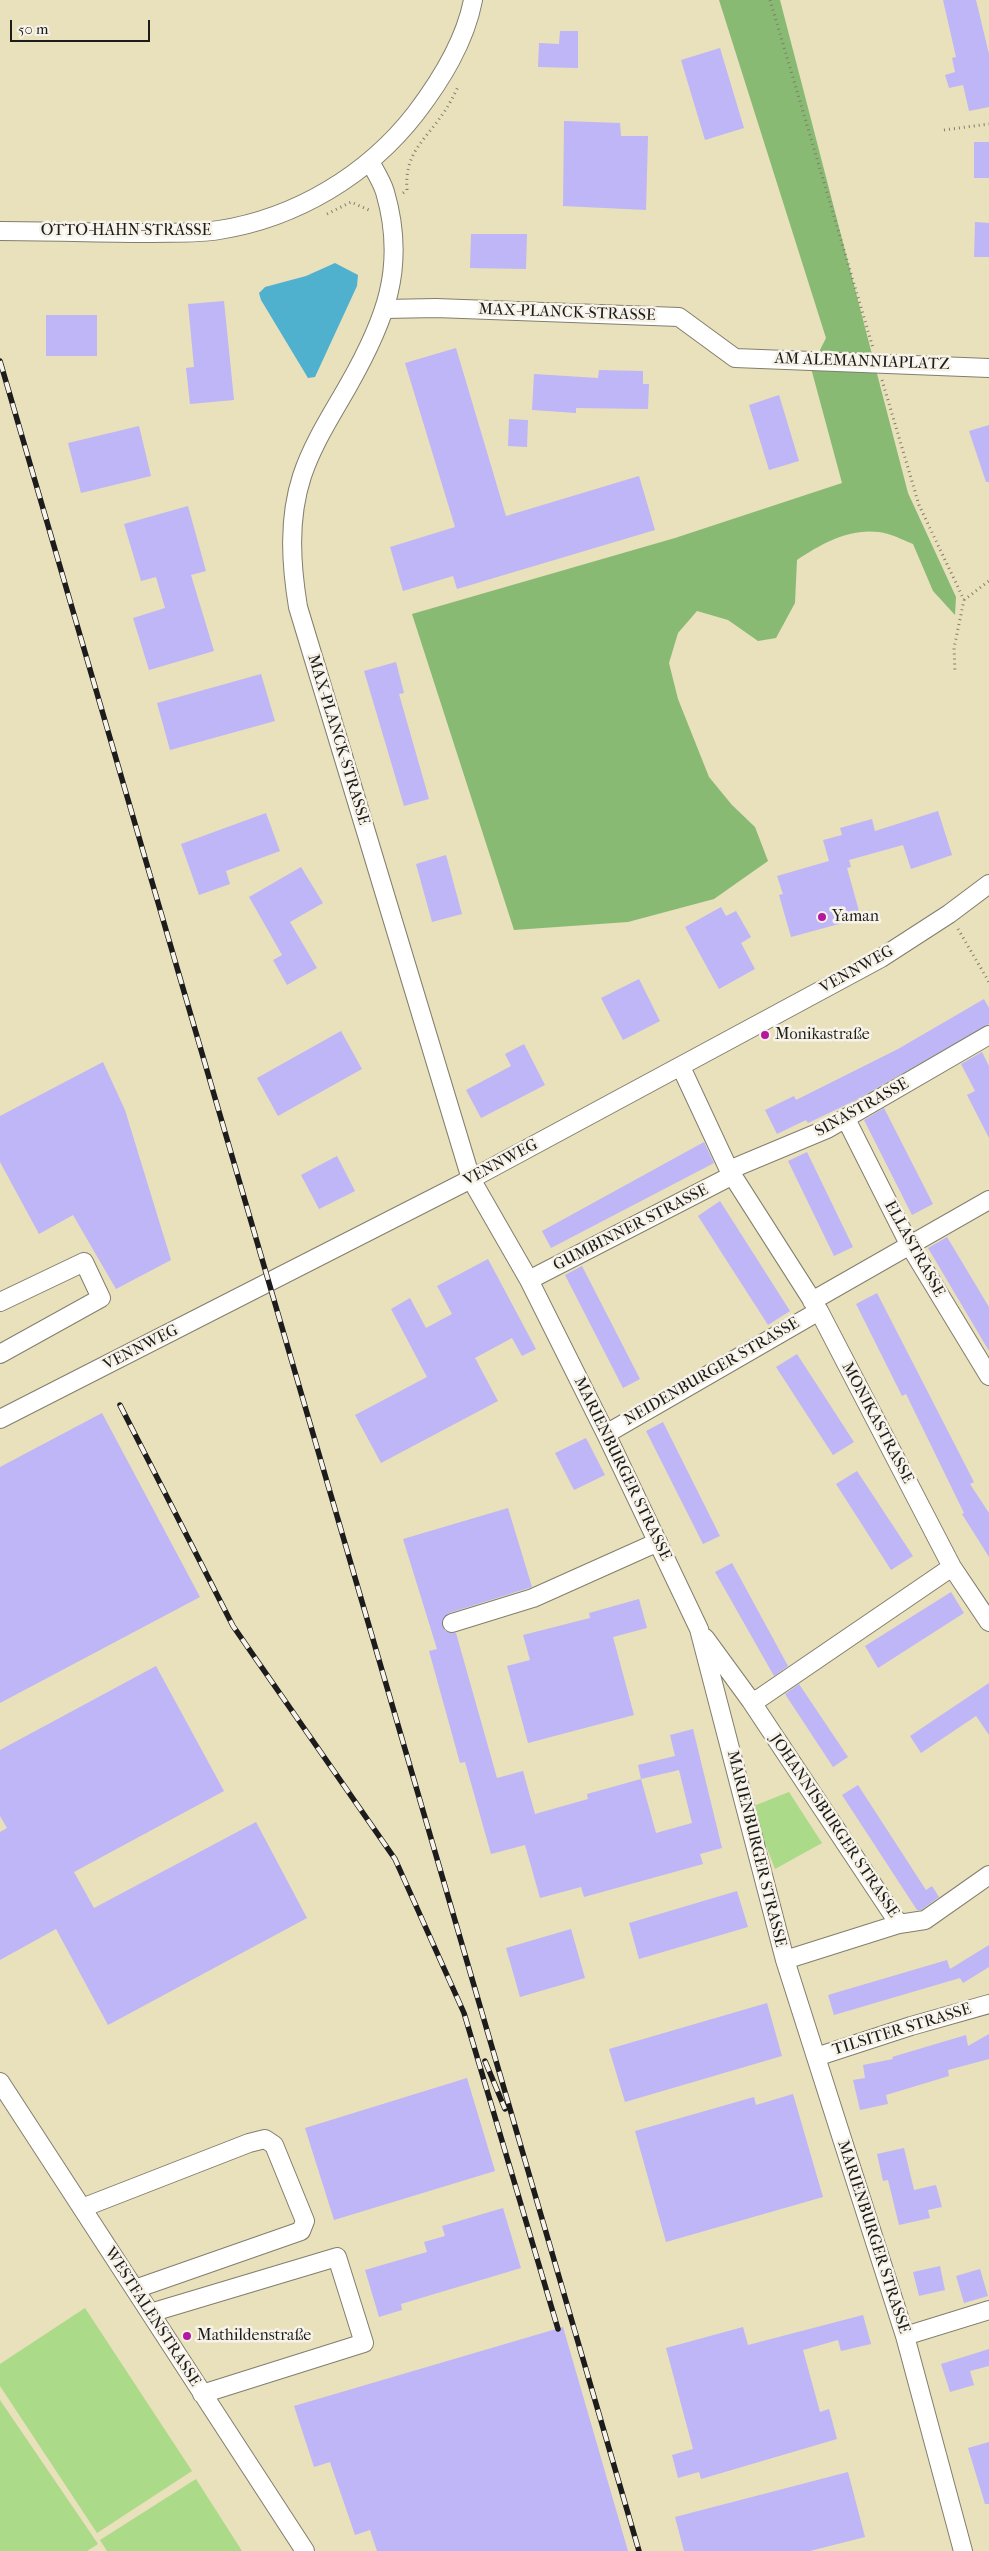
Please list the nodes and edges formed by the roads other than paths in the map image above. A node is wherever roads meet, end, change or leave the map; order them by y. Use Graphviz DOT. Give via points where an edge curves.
graph roads {
  1 [pos="473,0"];
  2 [pos="370,162"];
  3 [pos="0,231"];
  4 [pos="385,309"];
  5 [pos="735,358"];
  6 [pos="989,368"];
  7 [pos="989,884"];
  8 [pos="989,1035"];
  9 [pos="681,1067"];
  10 [pos="846,1119"];
  11 [pos="731,1172"];
  12 [pos="471,1179"];
  13 [pos="989,1200"];
  14 [pos="910,1246"];
  15 [pos="529,1280"];
  16 [pos="0,1302"];
  17 [pos="815,1306"];
  18 [pos="0,1354"];
  19 [pos="989,1376"];
  20 [pos="0,1420"];
  21 [pos="606,1434"];
  22 [pos="658,1542"];
  23 [pos="952,1567"];
  24 [pos="989,1622"];
  25 [pos="452,1623"];
  26 [pos="699,1629"];
  27 [pos="751,1702"];
  28 [pos="989,1874"];
  29 [pos="899,1924"];
  30 [pos="784,1960"];
  31 [pos="989,2004"];
  32 [pos="816,2057"];
  33 [pos="0,2082"];
  34 [pos="82,2208"];
  35 [pos="135,2289"];
  36 [pos="989,2310"];
  37 [pos="150,2313"];
  38 [pos="905,2336"];
  39 [pos="202,2394"];
  40 [pos="306,2551"];
  41 [pos="963,2551"];
  1 -- 2 [label="street, OTTO-HAHN-STRASSE" via="463,34 440,78 393,142"];
  2 -- 3 [label="street, OTTO-HAHN-STRASSE" via="346,181 306,202 219,230"];
  2 -- 4 [label="street, MAX-PLANCK-STRASSE" via="385,191 395,248 393,280"];
  4 -- 5 [label="street, MAX-PLANCK-STRASSE" via="679,317"];
  4 -- 12 [label="street, MAX-PLANCK-STRASSE" via="372,342 327,420 304,471 296,502 292,571 311,653"];
  5 -- 6 [label="street, AM ALEMANNIAPLATZ"];
  7 -- 9 [label="street, VENNWEG" via="881,958"];
  8 -- 10 [label="street, SINASTRASSE"];
  9 -- 11 [label="street, MONIKASTRASSE"];
  9 -- 12 [label="street, VENNWEG"];
  10 -- 11 [label="street, SINASTRASSE"];
  10 -- 14 [label="street, ELLASTRASSE"];
  11 -- 15 [label="street, GUMBINNER STRASSE"];
  11 -- 17 [label="street, MONIKASTRASSE"];
  12 -- 15 [label="street, MARIENBURGER STRASSE"];
  12 -- 20 [label="street, VENNWEG"];
  13 -- 14 [label="street, NEIDENBURGER STRASSE"];
  14 -- 17 [label="street, NEIDENBURGER STRASSE"];
  14 -- 19 [label="street, ELLASTRASSE"];
  15 -- 21 [label="street, MARIENBURGER STRASSE"];
  16 -- 18 [label="street" via="84,1262 101,1298"];
  17 -- 21 [label="street, NEIDENBURGER STRASSE"];
  17 -- 23 [label="street, MONIKASTRASSE"];
  21 -- 22 [label="street, MARIENBURGER STRASSE"];
  22 -- 25 [label="street" via="534,1598"];
  22 -- 26 [label="street, MARIENBURGER STRASSE"];
  23 -- 24 [label="street, MONIKASTRASSE"];
  23 -- 27 [label="street"];
  26 -- 27 [label="street, JOHANNISBURGER STRASSE"];
  26 -- 30 [label="street, MARIENBURGER STRASSE"];
  27 -- 29 [label="street, JOHANNISBURGER STRASSE"];
  28 -- 29 [label="street" via="925,1920"];
  29 -- 30 [label="street, JOHANNISBURGER STRASSE"];
  30 -- 32 [label="street, MARIENBURGER STRASSE"];
  31 -- 32 [label="street, TILSITER STRASSE"];
  32 -- 38 [label="street, MARIENBURGER STRASSE"];
  33 -- 34 [label="street, WESTFALENSTRASSE"];
  34 -- 35 [label="street, WESTFALENSTRASSE"];
  34 -- 35 [label="street" via="249,2143 265,2139 274,2145 305,2221 301,2231"];
  35 -- 37 [label="street, WESTFALENSTRASSE"];
  36 -- 38 [label="street"];
  37 -- 39 [label="street, WESTFALENSTRASSE"];
  37 -- 39 [label="street" via="337,2258 364,2343"];
  38 -- 41 [label="street, MARIENBURGER STRASSE"];
  39 -- 40 [label="street, WESTFALENSTRASSE"];
}
